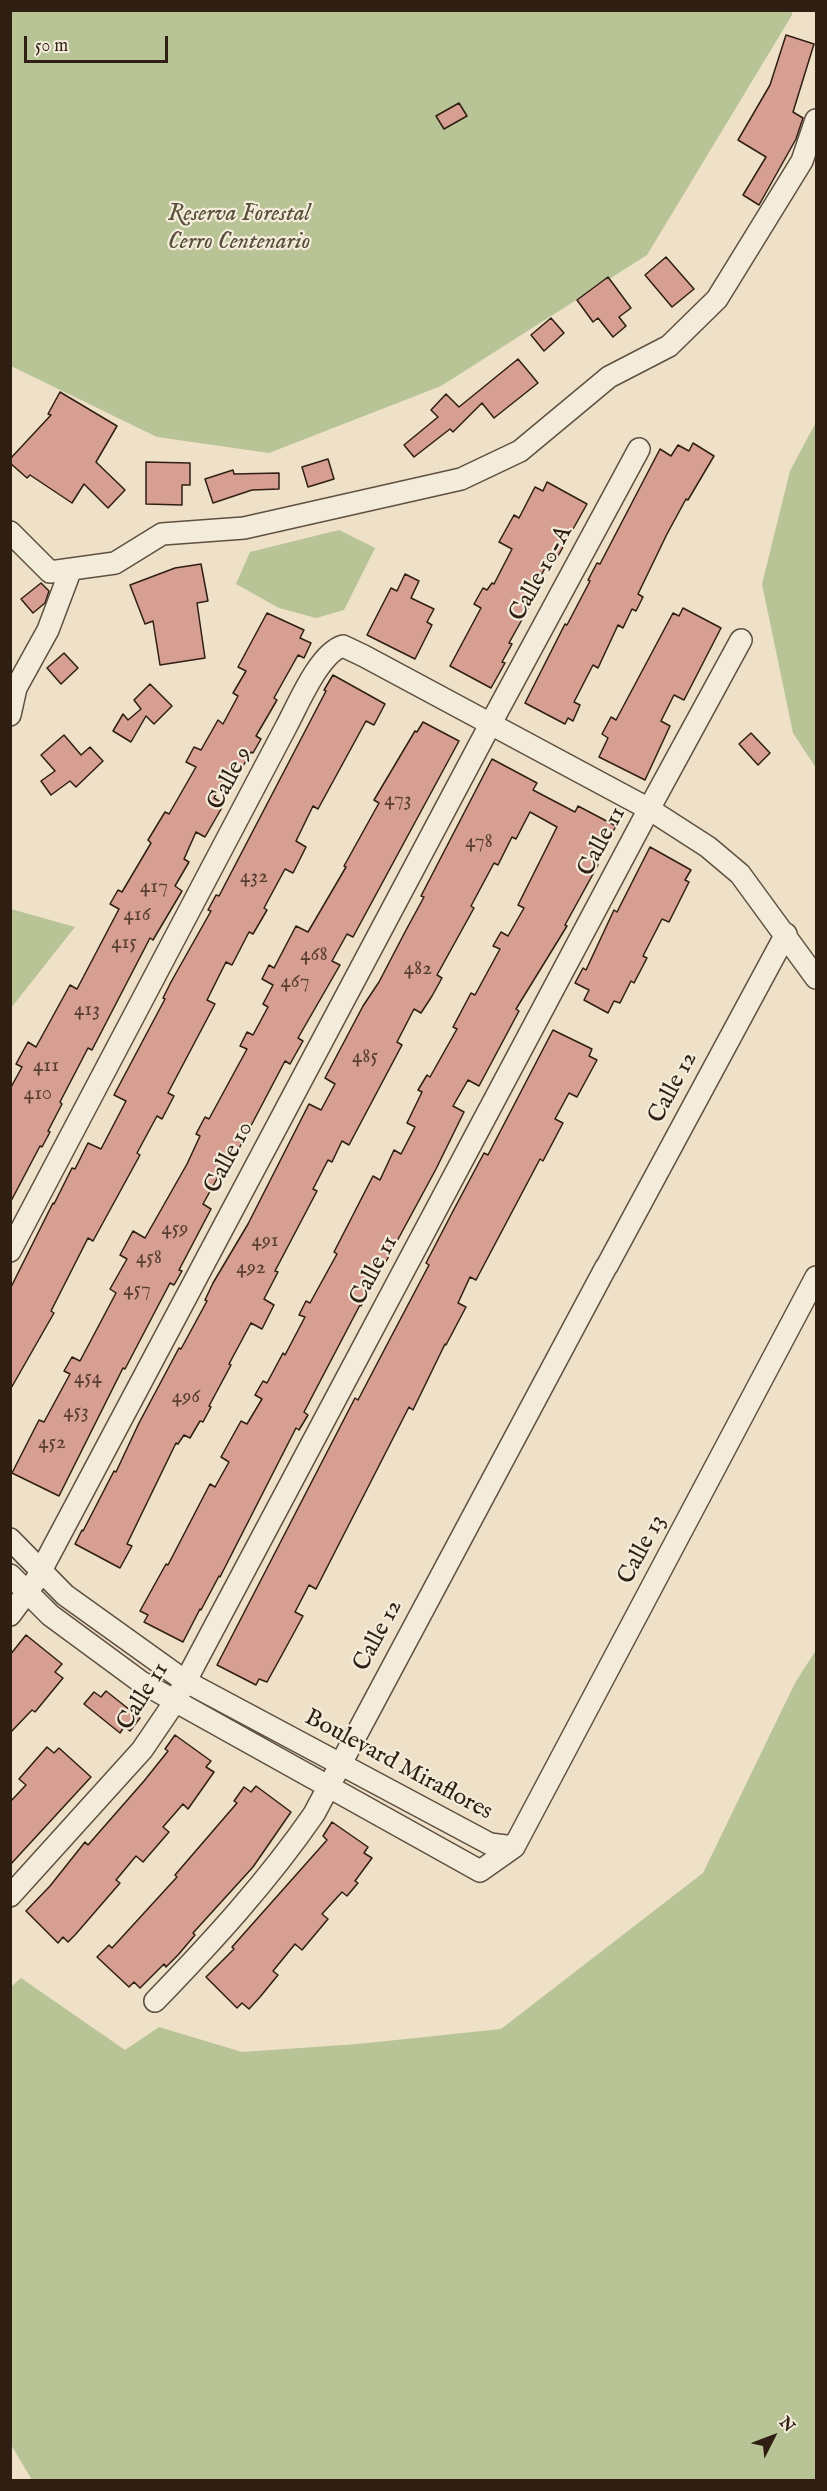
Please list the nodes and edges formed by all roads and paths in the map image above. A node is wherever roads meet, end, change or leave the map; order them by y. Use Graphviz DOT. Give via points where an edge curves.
graph roads {
  1 [pos="816,120"];
  2 [pos="639,449"];
  3 [pos="10,532"];
  4 [pos="71,569"];
  5 [pos="741,640"];
  6 [pos="20,667"];
  7 [pos="10,715"];
  8 [pos="490,723"];
  9 [pos="649,809"];
  10 [pos="786,934"];
  11 [pos="816,978"];
  12 [pos="10,1251"];
  13 [pos="816,1277"];
  14 [pos="10,1539"];
  15 [pos="40,1570"];
  16 [pos="10,1575"];
  17 [pos="27,1593"];
  18 [pos="10,1615"];
  19 [pos="185,1681"];
  20 [pos="174,1703"];
  21 [pos="339,1763"];
  22 [pos="327,1788"];
  23 [pos="514,1846"];
  24 [pos="10,1896"];
  25 [pos="155,2001"];
  1 -- 4 [label="street" via="802,161 717,299 669,346 609,377 520,451 461,479 244,528 162,534 115,563"];
  2 -- 8 [label="street, Calle 10-A"];
  3 -- 4 [label="street" via="50,572"];
  4 -- 6 [label="street" via="48,630"];
  5 -- 9 [label="street, Calle 11"];
  6 -- 7 [label="street"];
  8 -- 9 [label="street, Calle 9"];
  8 -- 12 [label="street, Calle 9" via="343,646 323,660"];
  8 -- 15 [label="street, Calle 10"];
  9 -- 10 [label="street, Calle 9" via="708,847 740,874"];
  9 -- 19 [label="street, Calle 11"];
  10 -- 11 [label="street, Calle 9"];
  10 -- 21 [label="street, Calle 12"];
  13 -- 23 [label="street, Calle 13"];
  14 -- 15 [label="street, Boulevard Miraflores"];
  15 -- 17 [label="street, Calle 10"];
  15 -- 19 [label="street, Boulevard Miraflores" via="65,1595"];
  16 -- 17 [label="street, Boulevard Miraflores"];
  17 -- 18 [label="street, Calle 10"];
  17 -- 20 [label="street, Boulevard Miraflores" via="50,1615"];
  19 -- 20 [label="street, Calle 11"];
  19 -- 21 [label="street, Boulevard Miraflores"];
  20 -- 22 [label="street, Boulevard Miraflores"];
  20 -- 24 [label="street, Calle 11" via="142,1750"];
  21 -- 22 [label="street, Calle 12"];
  21 -- 23 [label="street, Boulevard Miraflores" via="490,1844"];
  22 -- 23 [label="street, Boulevard Miraflores" via="480,1870"];
  22 -- 25 [label="street, Calle 12" via="280,1862 232,1921"];
}
